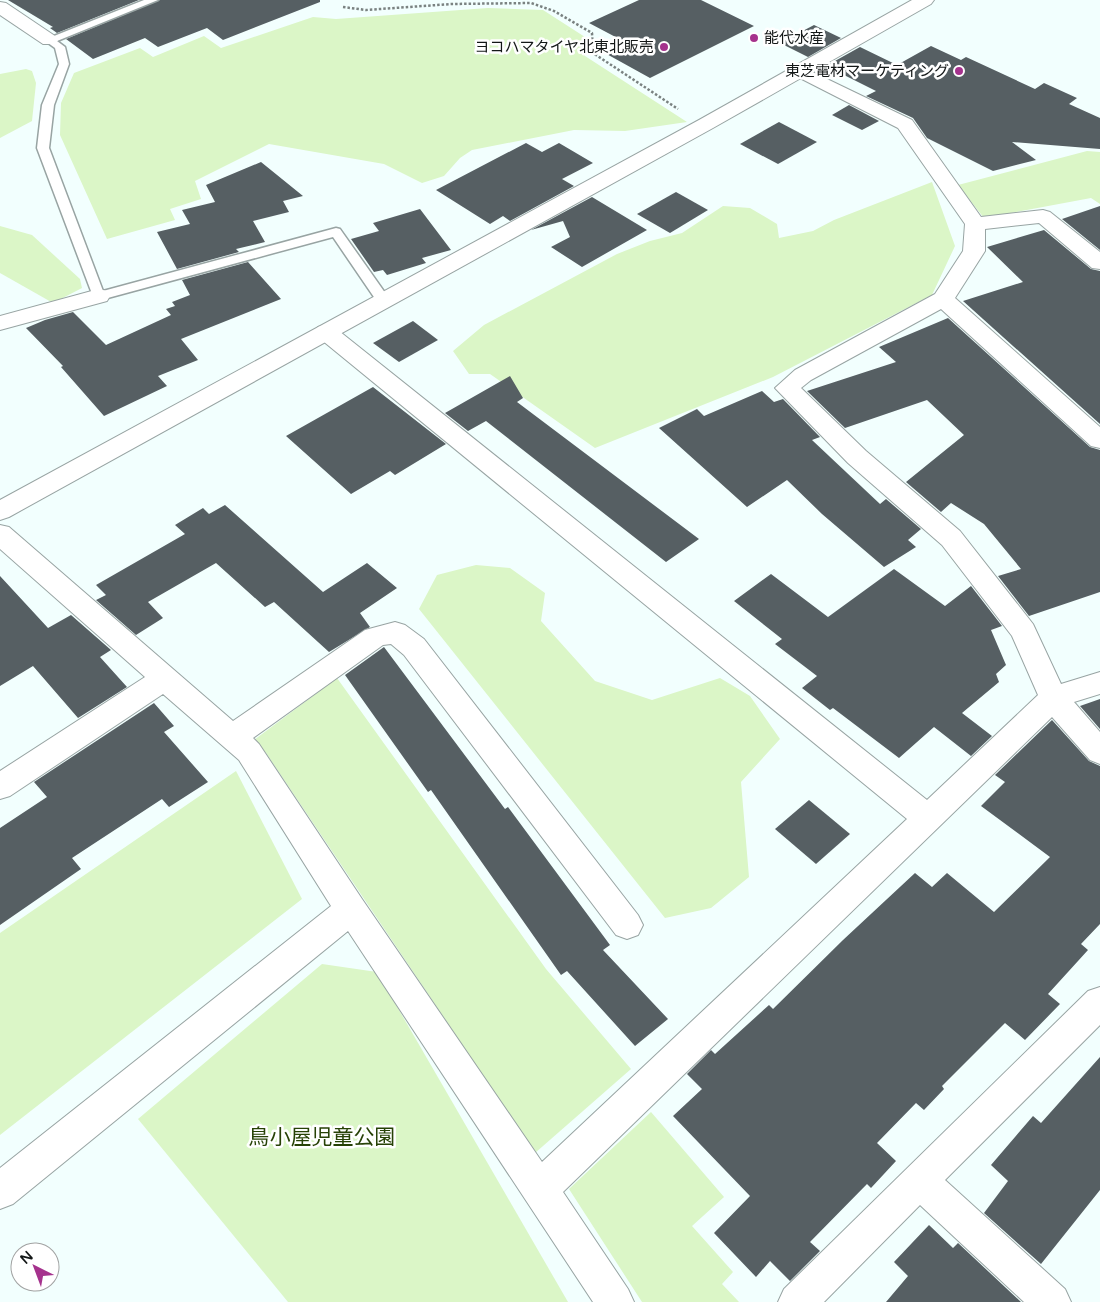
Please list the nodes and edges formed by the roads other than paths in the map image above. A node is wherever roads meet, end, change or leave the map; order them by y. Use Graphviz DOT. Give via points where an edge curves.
graph roads {
  1 [pos="153,0"];
  2 [pos="925,0"];
  3 [pos="0,7"];
  4 [pos="49,40"];
  5 [pos="800,71"];
  6 [pos="975,224"];
  7 [pos="1100,263"];
  8 [pos="99,296"];
  9 [pos="944,298"];
  10 [pos="383,300"];
  11 [pos="0,322"];
  12 [pos="326,332"];
  13 [pos="1100,440"];
  14 [pos="0,511"];
  15 [pos="0,534"];
  16 [pos="165,678"];
  17 [pos="1100,683"];
  18 [pos="1053,698"];
  19 [pos="232,737"];
  20 [pos="1100,752"];
  21 [pos="0,787"];
  22 [pos="929,818"];
  23 [pos="351,910"];
  24 [pos="627,925"];
  25 [pos="1100,1002"];
  26 [pos="920,1181"];
  27 [pos="538,1190"];
  28 [pos="0,1191"];
  29 [pos="615,1302"];
  30 [pos="797,1302"];
  31 [pos="1052,1302"];
  1 -- 4 [label="lane"];
  2 -- 5 [label="street"];
  3 -- 4 [label="street"];
  4 -- 8 [label="lane" via="60,47 64,64 48,105 43,148"];
  5 -- 6 [label="street" via="905,124"];
  5 -- 10 [label="street"];
  6 -- 7 [label="street" via="1042,216"];
  6 -- 9 [label="street" via="974,251"];
  8 -- 10 [label="lane" via="336,232"];
  8 -- 11 [label="street"];
  9 -- 13 [label="street"];
  9 -- 18 [label="street" via="803,375 786,388 857,457 951,538 1023,631"];
  10 -- 12 [label="street"];
  12 -- 14 [label="street"];
  12 -- 22 [label="street"];
  15 -- 16 [label="street"];
  16 -- 19 [label="street"];
  16 -- 21 [label="street"];
  17 -- 18 [label="street"];
  18 -- 20 [label="street"];
  18 -- 22 [label="street"];
  19 -- 23 [label="street" via="249,752"];
  19 -- 24 [label="street" via="375,637 395,632 414,647"];
  22 -- 27 [label="street"];
  23 -- 27 [label="street"];
  23 -- 28 [label="street"];
  25 -- 26 [label="street"];
  26 -- 30 [label="street"];
  26 -- 31 [label="street"];
  27 -- 29 [label="street"];
}
